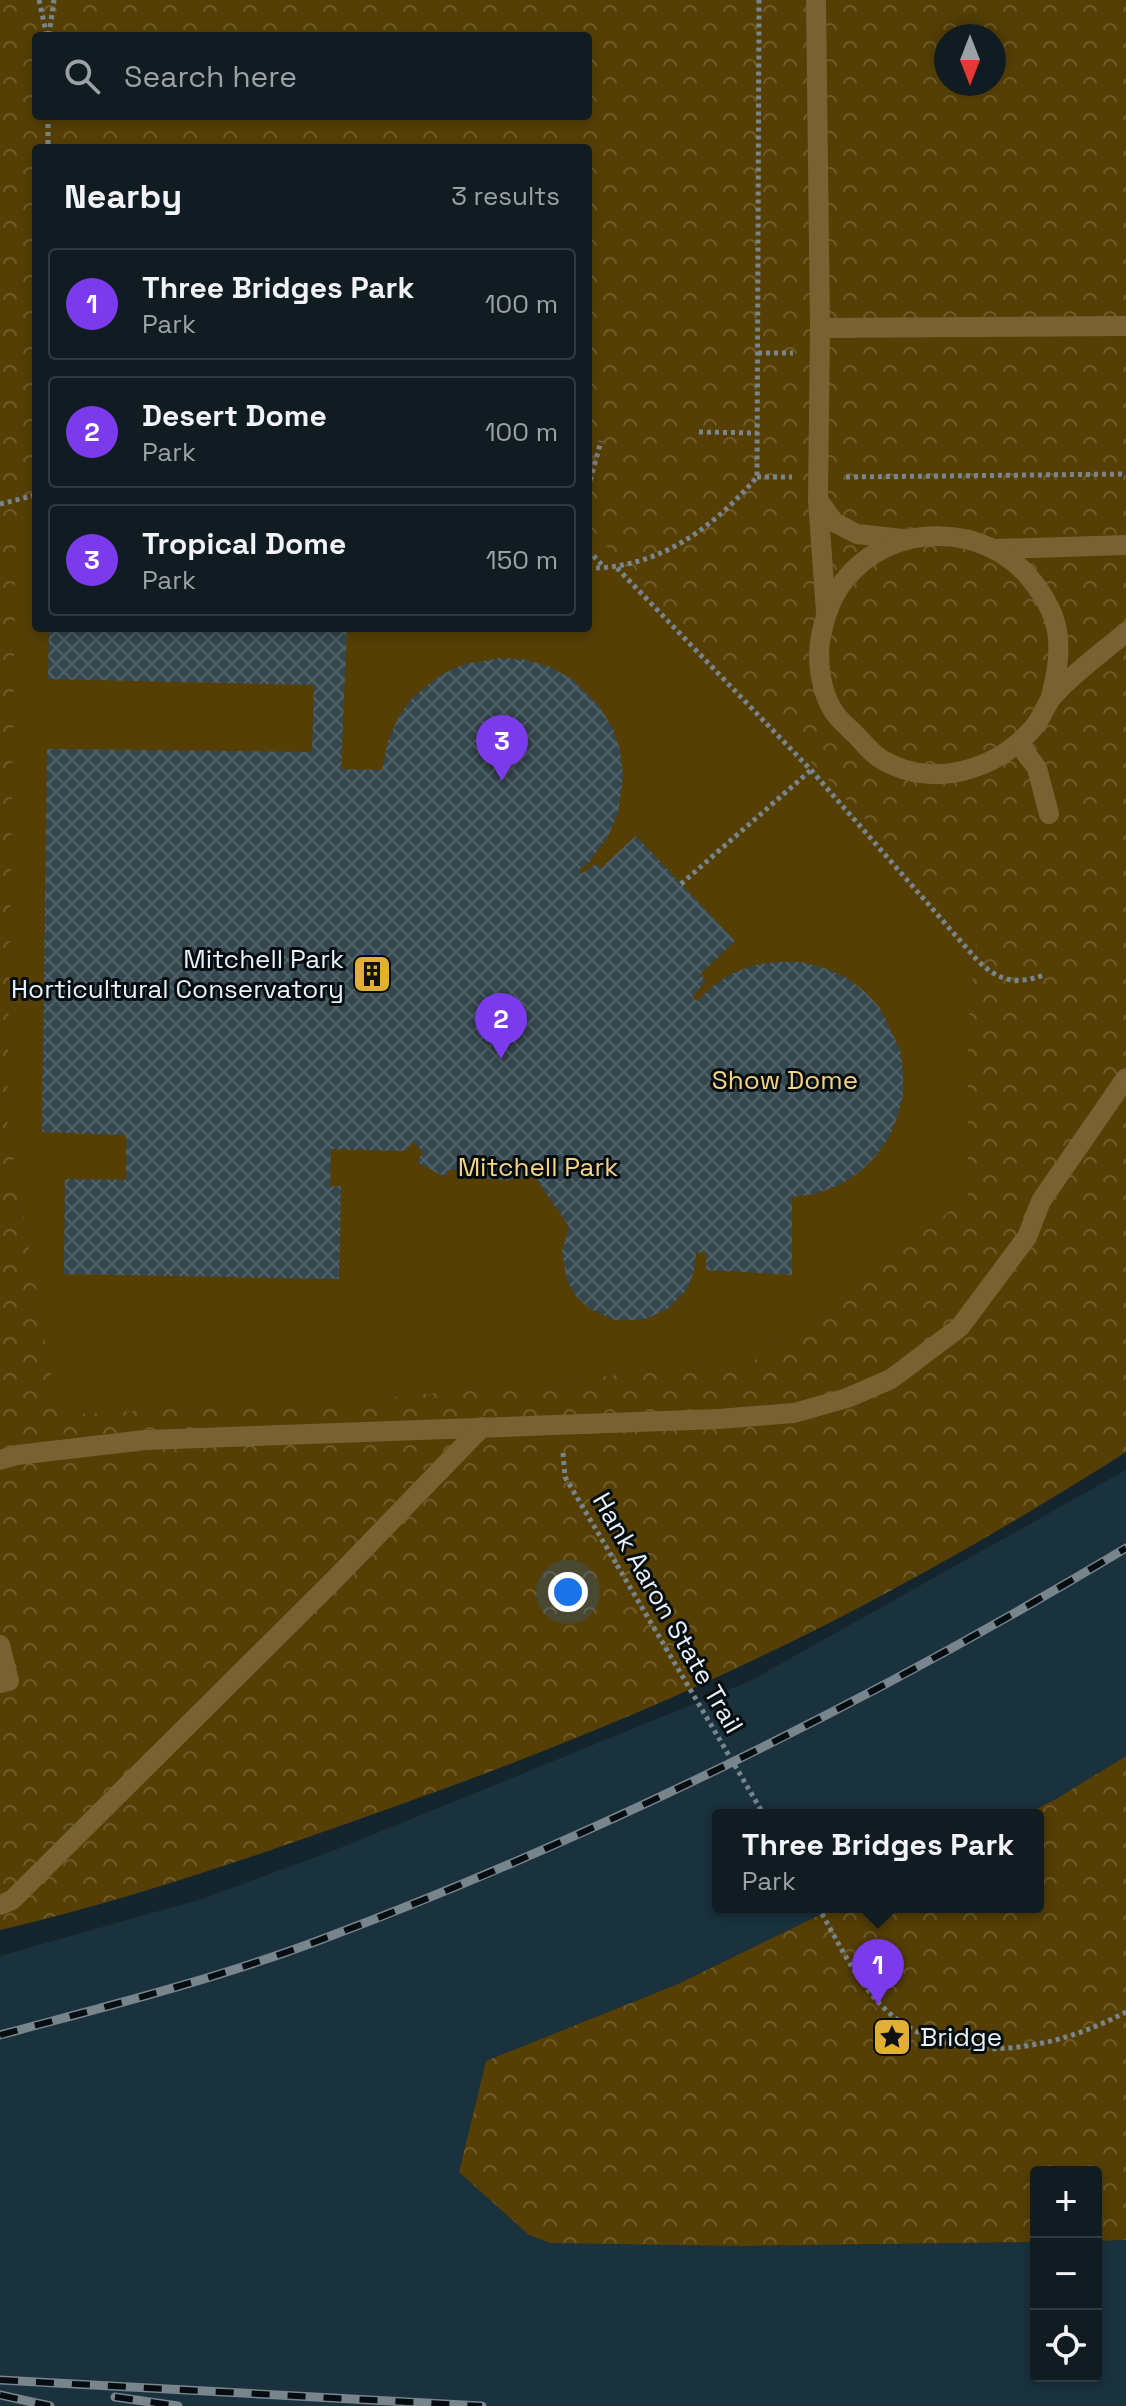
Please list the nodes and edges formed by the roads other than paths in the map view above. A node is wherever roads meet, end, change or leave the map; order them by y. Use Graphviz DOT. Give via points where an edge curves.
graph roads {
  1 [pos="816,0"];
  2 [pos="1126,326"];
  3 [pos="820,328"];
  4 [pos="818,500"];
  5 [pos="906,539"];
  6 [pos="1126,545"];
  7 [pos="997,549"];
  8 [pos="826,612"];
  9 [pos="1126,632"];
  10 [pos="1051,697"];
  11 [pos="1018,743"];
  12 [pos="1049,814"];
  13 [pos="1126,1078"];
  14 [pos="482,1427"];
  15 [pos="0,1460"];
  16 [pos="0,1645"];
  17 [pos="0,1683"];
  18 [pos="0,1905"];
  1 -- 3 [label="lane"];
  2 -- 3 [label="lane"];
  3 -- 4 [label="lane"];
  4 -- 5 [label="lane" via="834,522 857,534"];
  4 -- 8 [label="lane"];
  5 -- 7 [label="lane" via="968,538"];
  5 -- 8 [label="lane" via="872,555 845,580"];
  6 -- 7 [label="lane"];
  7 -- 10 [label="lane" via="1024,570 1045,597 1057,629 1059,664"];
  8 -- 11 [label="lane" via="819,646 821,679 833,712 880,759 911,771 944,774 977,768"];
  9 -- 10 [label="lane"];
  10 -- 11 [label="lane" via="1036,725"];
  11 -- 12 [label="lane" via="1037,768"];
  13 -- 14 [label="lane" via="1041,1201 1027,1237 960,1327 891,1379 794,1413"];
  14 -- 15 [label="lane" via="145,1440"];
  14 -- 18 [label="lane" via="12,1900"];
  16 -- 17 [label="lane" via="9,1681"];
}
